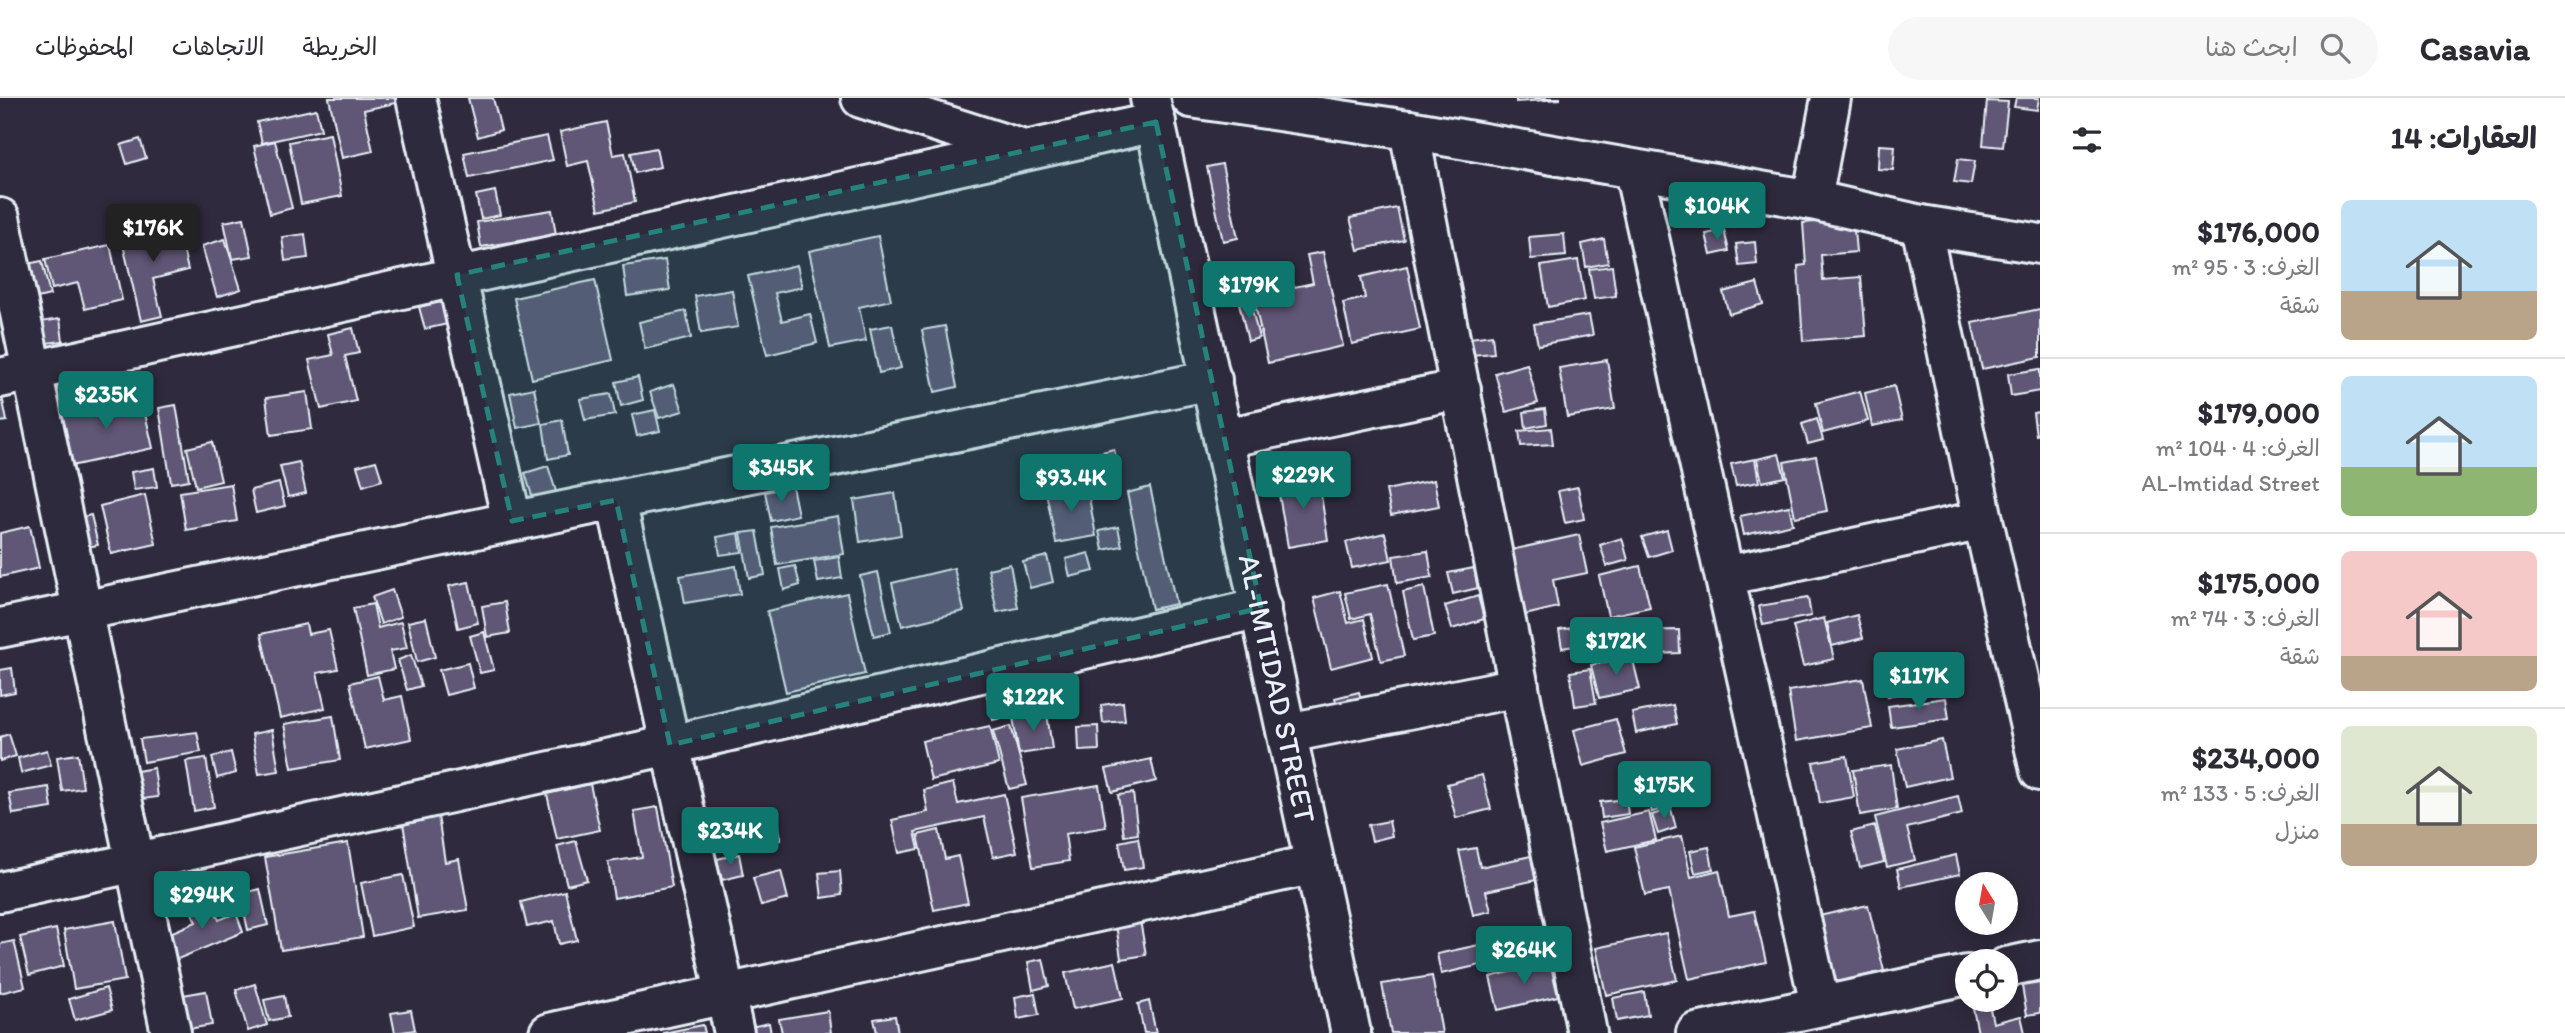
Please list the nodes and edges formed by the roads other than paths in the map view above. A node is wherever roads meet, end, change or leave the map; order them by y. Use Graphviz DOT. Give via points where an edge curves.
graph roads {
  1 [pos="416,98"];
  2 [pos="861,98"];
  3 [pos="1191,98"];
  4 [pos="1831,98"];
  5 [pos="1153,110"];
  6 [pos="1409,130"];
  7 [pos="1026,151"];
  8 [pos="1634,170"];
  9 [pos="1812,200"];
  10 [pos="0,218"];
  11 [pos="1921,225"];
  12 [pos="2040,244"];
  13 [pos="457,275"];
  14 [pos="16,374"];
  15 [pos="1212,380"];
  16 [pos="1461,389"];
  17 [pos="1225,438"];
  18 [pos="616,500"];
  19 [pos="1983,520"];
  20 [pos="512,522"];
  21 [pos="1725,576"];
  22 [pos="1261,608"];
  23 [pos="83,611"];
  24 [pos="0,628"];
  25 [pos="1519,687"];
  26 [pos="1288,733"];
  27 [pos="670,745"];
  28 [pos="2040,771"];
  29 [pos="135,864"];
  30 [pos="1315,864"];
  31 [pos="0,892"];
  32 [pos="2040,960"];
  33 [pos="2018,965"];
  34 [pos="1955,977"];
  35 [pos="725,994"];
  36 [pos="1820,1005"];
  37 [pos="171,1033"];
  38 [pos="549,1033"];
  39 [pos="734,1033"];
  40 [pos="1351,1033"];
  41 [pos="1587,1033"];
  42 [pos="1696,1033"];
  1 -- 13 [label="street"];
  2 -- 7 [label="street"];
  3 -- 6 [label="street"];
  4 -- 9 [label="street"];
  5 -- 7 [label="street"];
  5 -- 15 [label="street, AL-IMTIDAD STREET"];
  6 -- 8 [label="street"];
  6 -- 16 [label="street"];
  7 -- 13 [label="street"];
  8 -- 9 [label="street"];
  8 -- 21 [label="street"];
  9 -- 11 [label="street"];
  10 -- 14 [label="street"];
  11 -- 12 [label="street"];
  11 -- 19 [label="street"];
  13 -- 14 [label="street"];
  13 -- 20 [label="street"];
  14 -- 23 [label="street"];
  15 -- 17 [label="street, AL-IMTIDAD STREET"];
  15 -- 18 [label="street"];
  16 -- 17 [label="street"];
  16 -- 25 [label="street"];
  17 -- 22 [label="street, AL-IMTIDAD STREET"];
  18 -- 20 [label="street"];
  18 -- 27 [label="street"];
  19 -- 21 [label="street"];
  19 -- 28 [label="street"];
  20 -- 23 [label="street"];
  21 -- 36 [label="street"];
  22 -- 26 [label="street, AL-IMTIDAD STREET"];
  22 -- 27 [label="street"];
  23 -- 24 [label="street"];
  23 -- 29 [label="street"];
  25 -- 26 [label="street"];
  25 -- 41 [label="street"];
  26 -- 30 [label="street, AL-IMTIDAD STREET"];
  27 -- 29 [label="street"];
  27 -- 35 [label="street"];
  29 -- 31 [label="street"];
  29 -- 37 [label="street"];
  30 -- 35 [label="street"];
  30 -- 40 [label="street, AL-IMTIDAD STREET"];
  32 -- 33 [label="street"];
  34 -- 36 [label="street"];
  35 -- 38 [label="street"];
  35 -- 39 [label="street"];
  36 -- 42 [label="street"];
}
